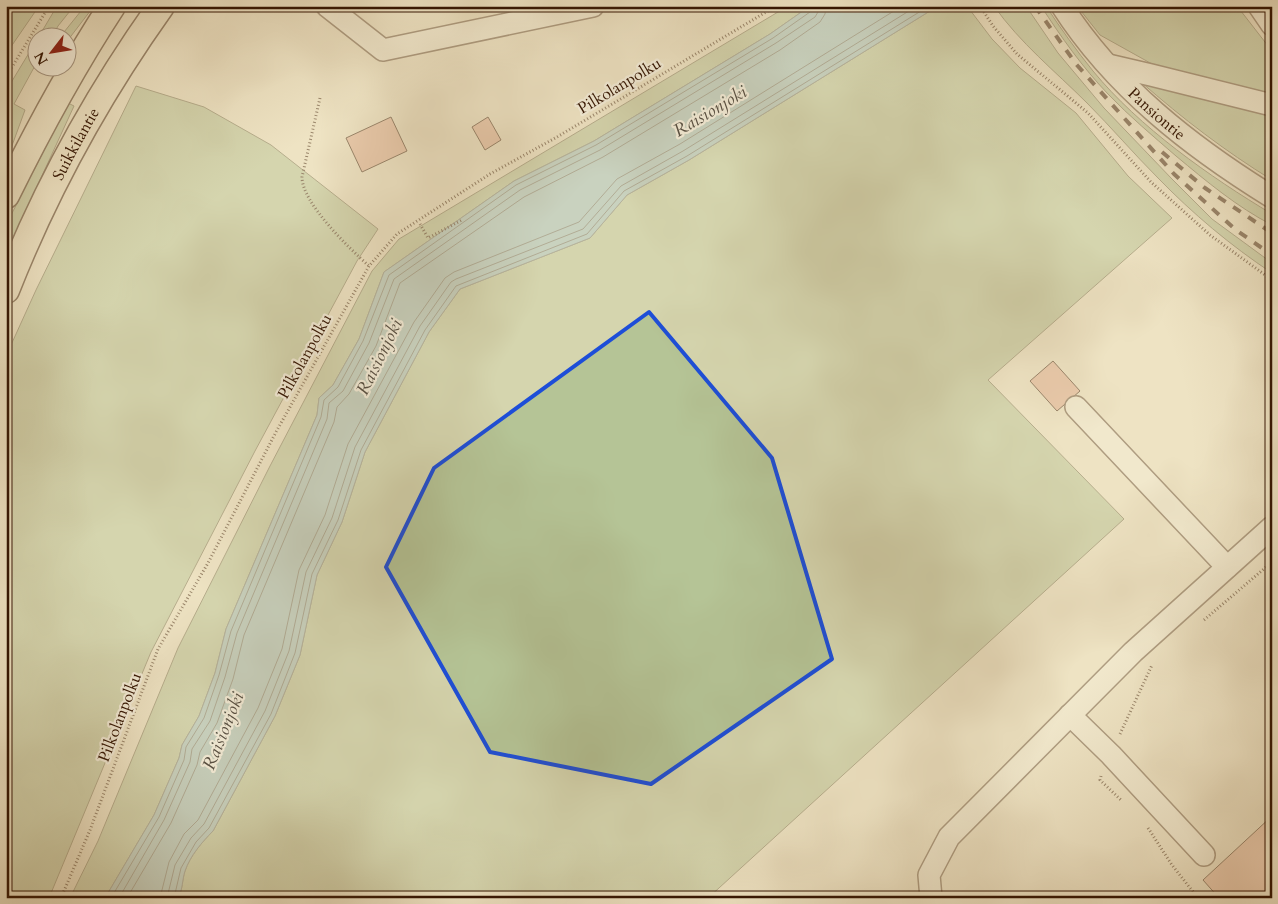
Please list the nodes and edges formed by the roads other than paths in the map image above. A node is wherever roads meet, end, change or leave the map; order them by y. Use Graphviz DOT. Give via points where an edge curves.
graph roads {
  1 [pos="112,6"];
  2 [pos="161,6"];
  3 [pos="327,6"];
  4 [pos="593,6"];
  5 [pos="1062,6"];
  6 [pos="1259,6"];
  7 [pos="1272,25"];
  8 [pos="1108,66"];
  9 [pos="1272,106"];
  10 [pos="6,195"];
  11 [pos="1272,197"];
  12 [pos="6,290"];
  13 [pos="1076,407"];
  14 [pos="1272,527"];
  15 [pos="1227,567"];
  16 [pos="1070,715"];
  17 [pos="1204,855"];
  18 [pos="931,898"];
  1 -- 10 [label="main road" via="80,55"];
  2 -- 12 [label="main road, Suikkilantie" via="123,60 58,177"];
  3 -- 4 [label="street" via="383,50"];
  5 -- 8 [label="street, Pansiontie"];
  6 -- 7 [label="street"];
  8 -- 9 [label="street"];
  8 -- 11 [label="street, Pansiontie" via="1173,129"];
  13 -- 15 [label="street"];
  14 -- 15 [label="street"];
  15 -- 16 [label="street" via="1133,652"];
  16 -- 17 [label="street"];
  16 -- 18 [label="street" via="948,837 928,875"];
}
